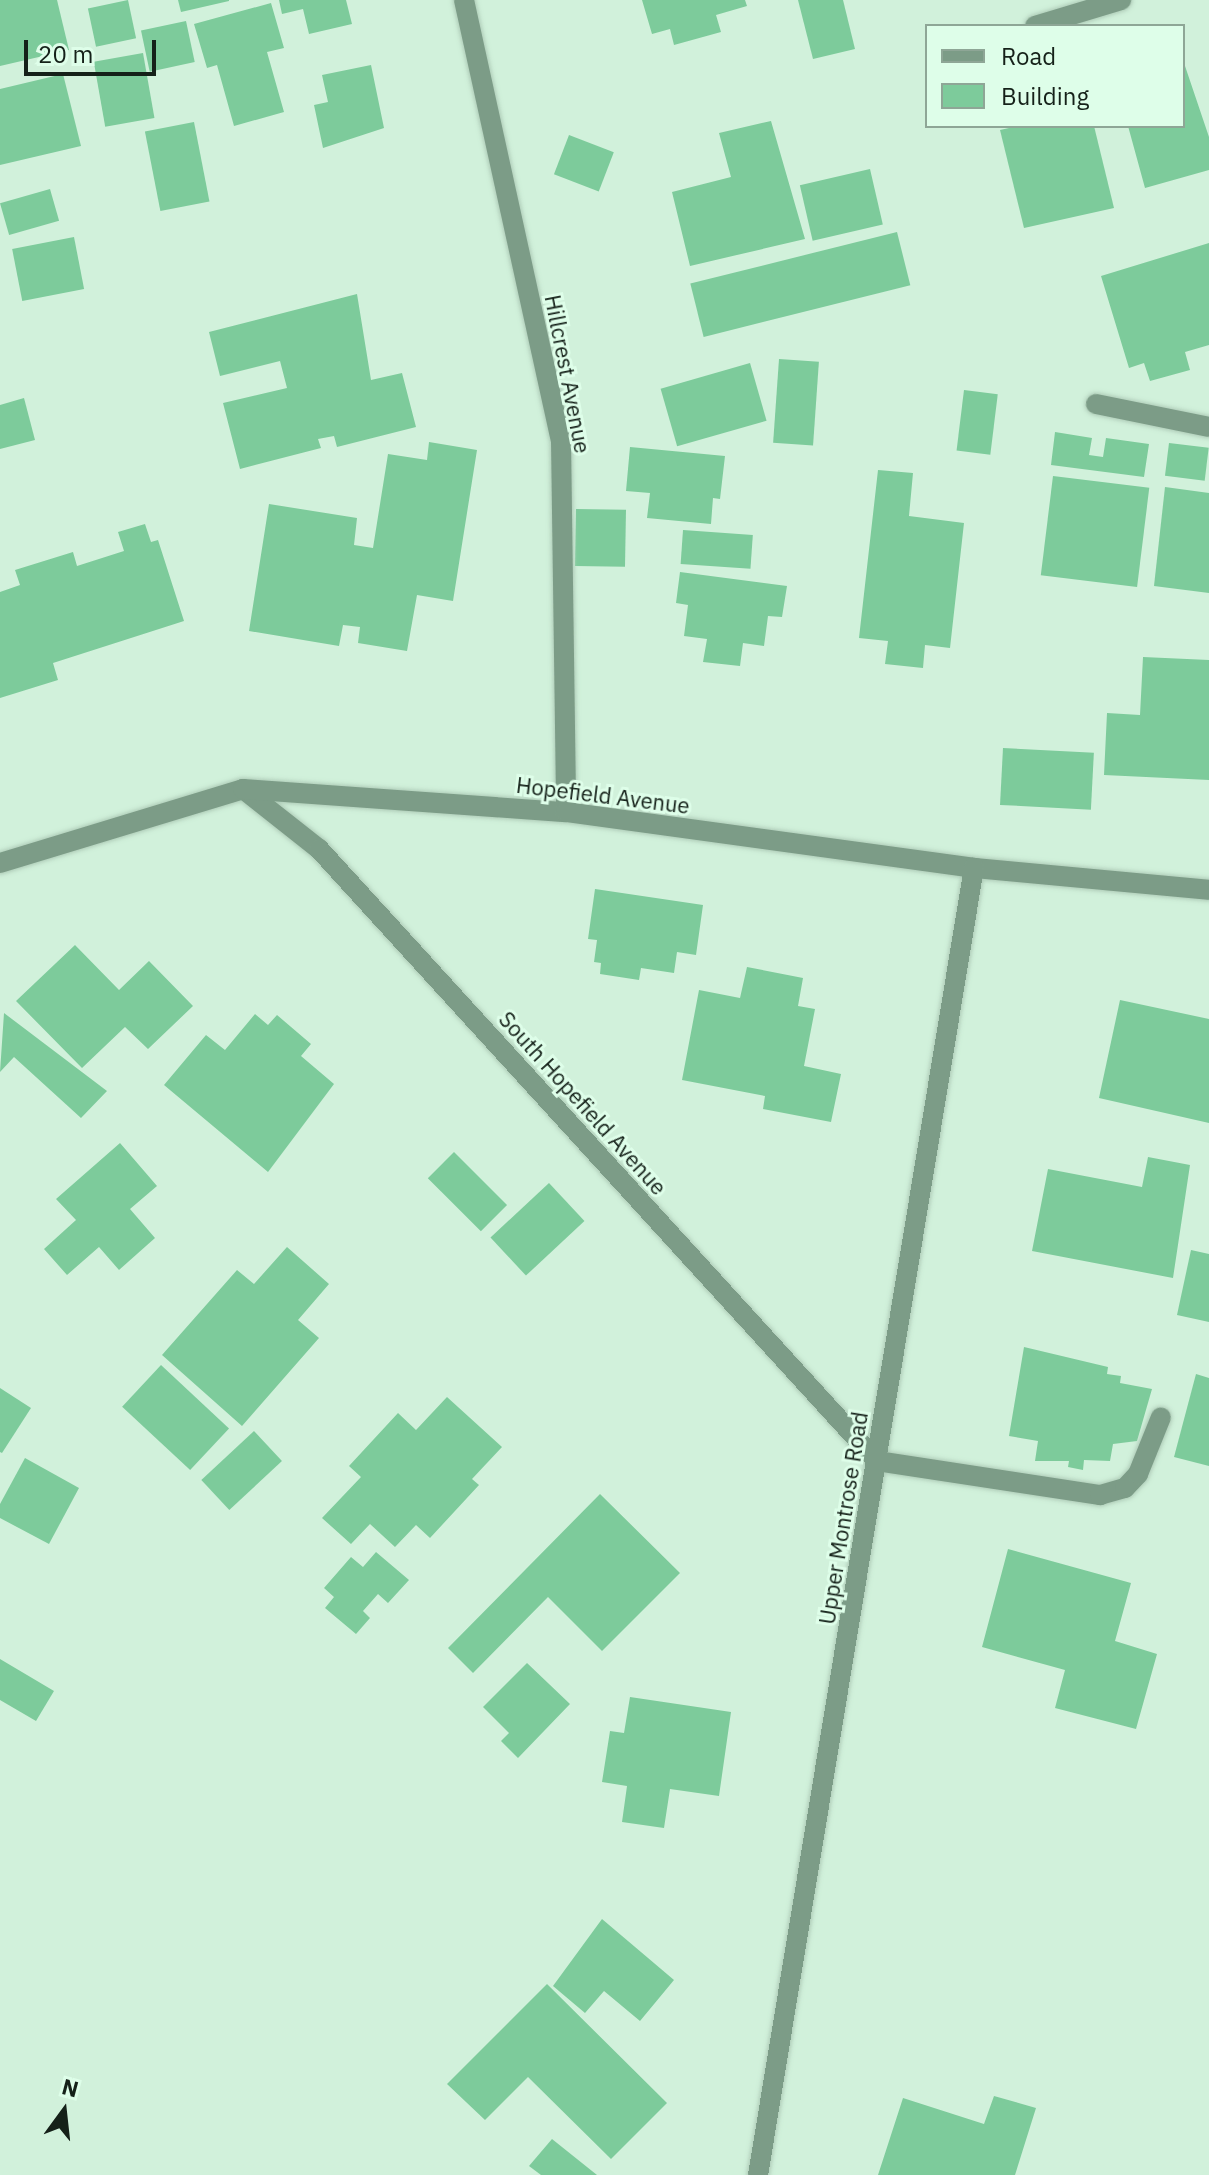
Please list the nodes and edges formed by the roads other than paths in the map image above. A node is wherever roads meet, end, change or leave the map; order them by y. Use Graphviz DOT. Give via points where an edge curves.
graph roads {
  1 [pos="464,0"];
  2 [pos="1121,0"];
  3 [pos="1042,24"];
  4 [pos="1096,404"];
  5 [pos="1209,427"];
  6 [pos="243,789"];
  7 [pos="566,812"];
  8 [pos="0,863"];
  9 [pos="974,868"];
  10 [pos="1209,890"];
  11 [pos="1161,1417"];
  12 [pos="877,1461"];
  13 [pos="758,2175"];
  1 -- 7 [label="street, Hillcrest Avenue" via="561,440"];
  2 -- 3 [label="street"];
  4 -- 5 [label="street"];
  6 -- 7 [label="street, Hopefield Avenue"];
  6 -- 8 [label="street, Hopefield Avenue"];
  6 -- 12 [label="street, South Hopefield Avenue" via="319,849"];
  7 -- 9 [label="street, Hopefield Avenue"];
  9 -- 10 [label="street, Hopefield Avenue"];
  9 -- 12 [label="street, Upper Montrose Road"];
  11 -- 12 [label="street" via="1138,1474 1125,1488 1100,1495"];
  12 -- 13 [label="street, Upper Montrose Road"];
}
